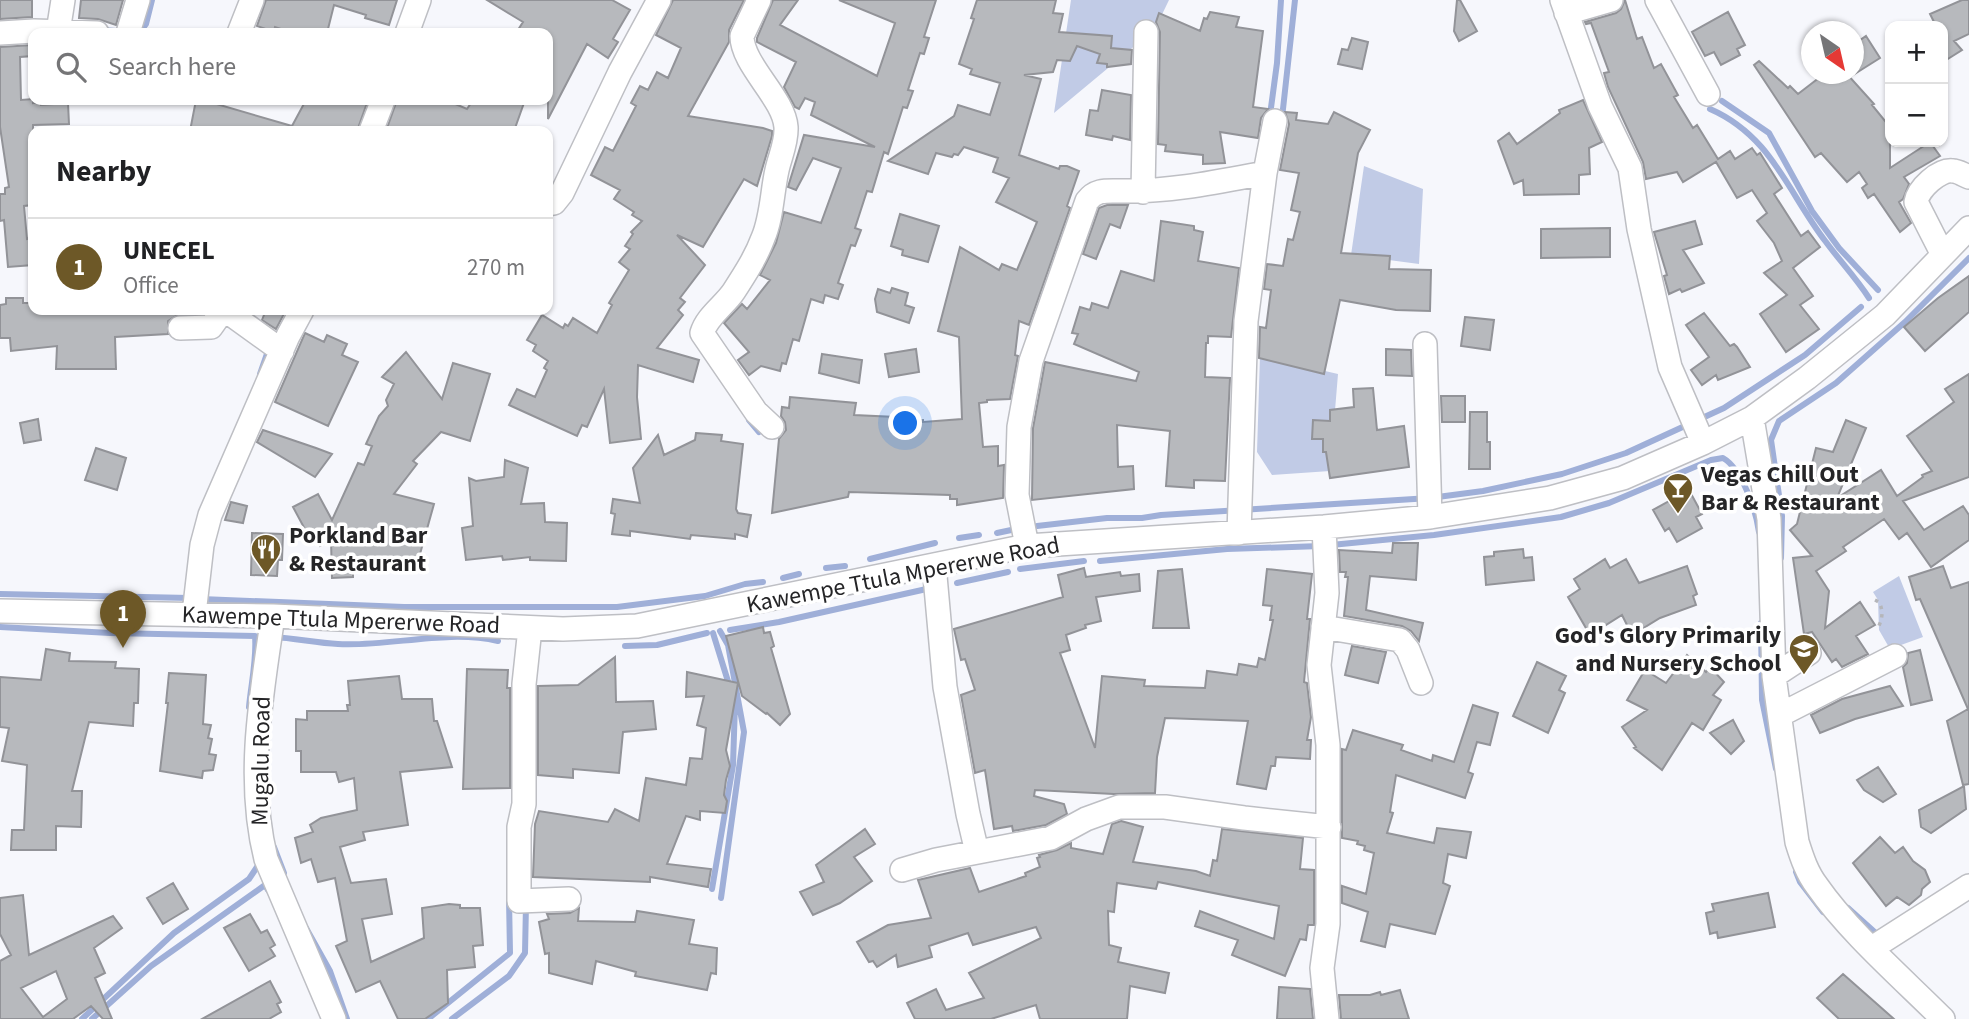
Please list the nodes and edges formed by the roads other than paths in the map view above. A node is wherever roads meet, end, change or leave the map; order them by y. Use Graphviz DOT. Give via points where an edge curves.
graph roads {
  1 [pos="63,0"];
  2 [pos="138,0"];
  3 [pos="252,0"];
  4 [pos="419,0"];
  5 [pos="659,0"];
  6 [pos="760,0"];
  7 [pos="1611,0"];
  8 [pos="1657,0"];
  9 [pos="1564,7"];
  10 [pos="59,28"];
  11 [pos="130,28"];
  12 [pos="241,28"];
  13 [pos="409,28"];
  14 [pos="1146,32"];
  15 [pos="0,33"];
  16 [pos="28,33"];
  17 [pos="1709,94"];
  18 [pos="381,105"];
  19 [pos="1275,121"];
  20 [pos="374,126"];
  21 [pos="1265,173"];
  22 [pos="1969,177"];
  23 [pos="1143,192"];
  24 [pos="553,203"];
  25 [pos="1969,228"];
  26 [pos="1943,255"];
  27 [pos="220,315"];
  28 [pos="231,315"];
  29 [pos="300,315"];
  30 [pos="180,328"];
  31 [pos="1425,344"];
  32 [pos="282,351"];
  33 [pos="1752,418"];
  34 [pos="772,427"];
  35 [pos="1703,443"];
  36 [pos="1430,517"];
  37 [pos="1324,527"];
  38 [pos="1239,533"];
  39 [pos="1027,546"];
  40 [pos="934,565"];
  41 [pos="0,611"];
  42 [pos="194,614"];
  43 [pos="273,616"];
  44 [pos="1323,627"];
  45 [pos="530,628"];
  46 [pos="1809,653"];
  47 [pos="1895,656"];
  48 [pos="1774,676"];
  49 [pos="1421,683"];
  50 [pos="1780,716"];
  51 [pos="1329,827"];
  52 [pos="977,852"];
  53 [pos="902,870"];
  54 [pos="1969,886"];
  55 [pos="569,899"];
  56 [pos="1872,948"];
  57 [pos="334,1019"];
  58 [pos="1327,1019"];
  59 [pos="1943,1019"];
  1 -- 10 [label="street"];
  2 -- 11 [label="street"];
  3 -- 12 [label="street"];
  4 -- 13 [label="street"];
  5 -- 24 [label="street"];
  6 -- 34 [label="street" via="742,41 783,118 783,147 764,237 736,288 702,333 756,412"];
  7 -- 9 [label="street"];
  8 -- 17 [label="street"];
  9 -- 35 [label="street" via="1600,106 1630,168 1670,367"];
  14 -- 23 [label="street"];
  15 -- 16 [label="street"];
  18 -- 20 [label="street"];
  19 -- 21 [label="street"];
  21 -- 23 [label="street"];
  21 -- 38 [label="street" via="1246,321"];
  22 -- 26 [label="street" via="1948,171 1917,196"];
  23 -- 39 [label="street" via="1100,191 1087,201 1031,361 1016,464"];
  25 -- 26 [label="street, Kawempe Ttula Mpererwe Road"];
  26 -- 33 [label="street, Kawempe Ttula Mpererwe Road" via="1885,315"];
  27 -- 30 [label="street" via="211,327"];
  28 -- 32 [label="street"];
  29 -- 32 [label="street"];
  31 -- 36 [label="street"];
  32 -- 42 [label="street" via="210,515"];
  33 -- 35 [label="street, Kawempe Ttula Mpererwe Road"];
  33 -- 48 [label="street" via="1769,519"];
  35 -- 36 [label="street, Kawempe Ttula Mpererwe Road" via="1623,478 1550,498"];
  36 -- 37 [label="street, Kawempe Ttula Mpererwe Road"];
  37 -- 38 [label="street, Kawempe Ttula Mpererwe Road"];
  37 -- 44 [label="street" via="1327,593"];
  38 -- 39 [label="street, Kawempe Ttula Mpererwe Road"];
  39 -- 40 [label="street, Kawempe Ttula Mpererwe Road"];
  40 -- 45 [label="street, Kawempe Ttula Mpererwe Road" via="637,626"];
  40 -- 52 [label="street" via="946,687"];
  41 -- 42 [label="street, Kawempe Ttula Mpererwe Road"];
  42 -- 43 [label="street, Kawempe Ttula Mpererwe Road"];
  43 -- 45 [label="street, Kawempe Ttula Mpererwe Road"];
  43 -- 57 [label="street, Mugalu Road" via="259,704 259,833"];
  44 -- 49 [label="street" via="1400,640"];
  44 -- 51 [label="street" via="1319,664 1328,745"];
  45 -- 55 [label="street" via="524,684 519,901"];
  46 -- 48 [label="street"];
  47 -- 50 [label="street"];
  48 -- 50 [label="street"];
  50 -- 56 [label="street" via="1804,864 1817,886"];
  51 -- 52 [label="street" via="1130,806 1086,819 1051,838"];
  51 -- 58 [label="street" via="1328,924 1322,968"];
  52 -- 53 [label="street"];
  54 -- 56 [label="street"];
  56 -- 59 [label="street"];
}
